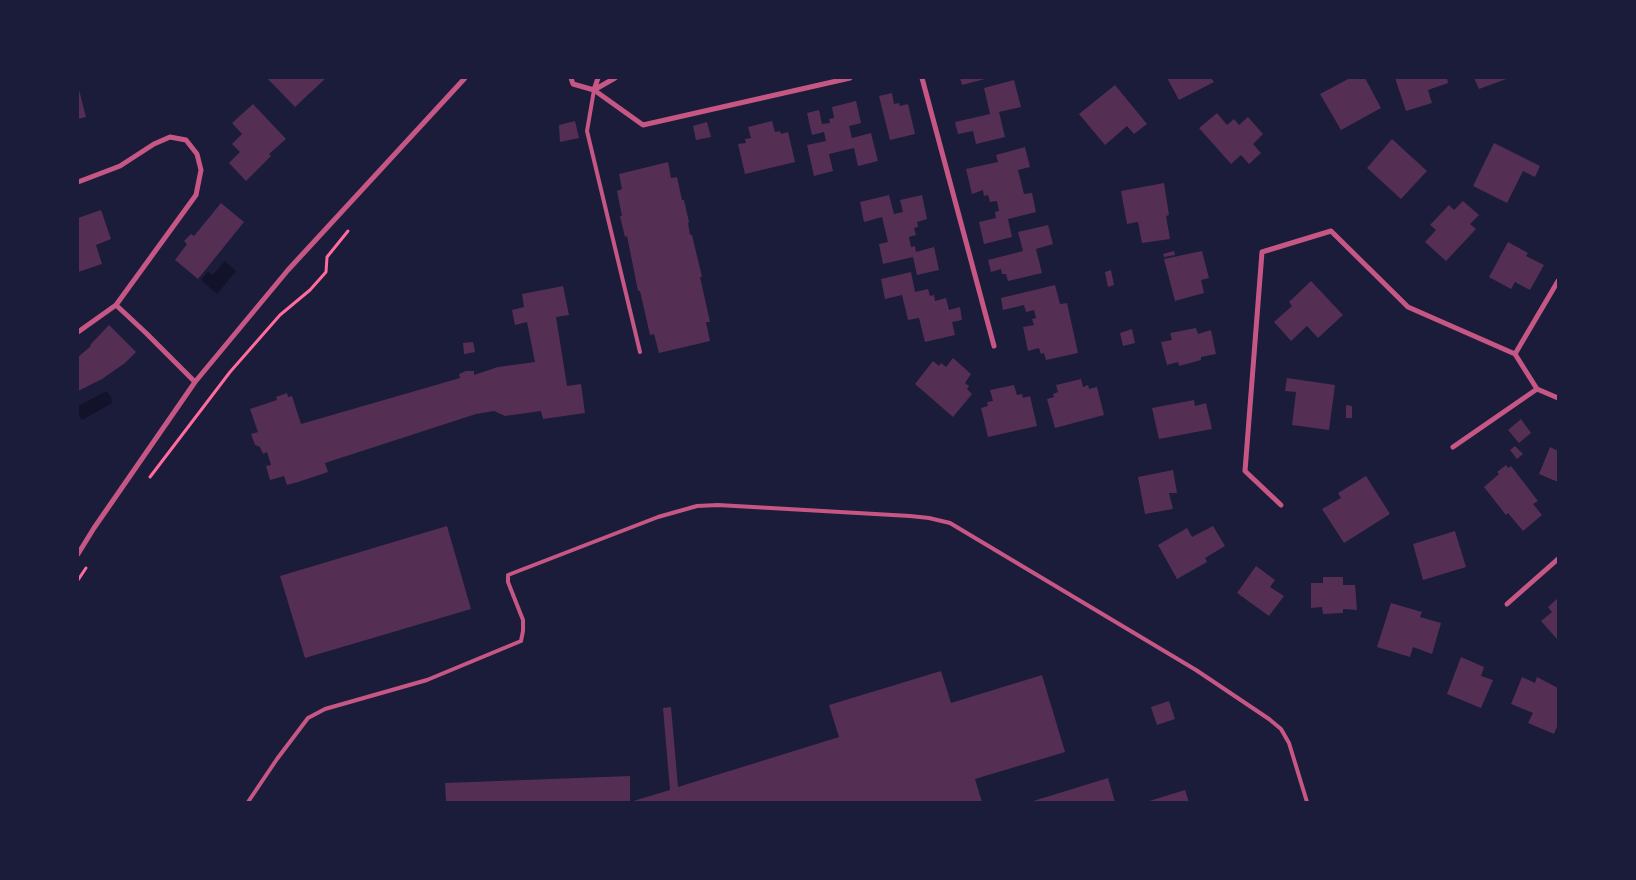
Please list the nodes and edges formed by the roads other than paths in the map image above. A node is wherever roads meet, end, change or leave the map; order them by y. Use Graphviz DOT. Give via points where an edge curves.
graph roads {
  1 [pos="465,78"];
  2 [pos="571,78"];
  3 [pos="598,78"];
  4 [pos="615,78"];
  5 [pos="850,78"];
  6 [pos="922,78"];
  7 [pos="594,90"];
  8 [pos="78,182"];
  9 [pos="1558,281"];
  10 [pos="116,305"];
  11 [pos="78,332"];
  12 [pos="994,346"];
  13 [pos="640,352"];
  14 [pos="1515,354"];
  15 [pos="195,382"];
  16 [pos="1537,389"];
  17 [pos="1558,398"];
  18 [pos="1454,447"];
  19 [pos="1281,505"];
  20 [pos="78,554"];
  21 [pos="1558,559"];
  22 [pos="1507,604"];
  23 [pos="248,802"];
  24 [pos="1307,802"];
  1 -- 15 [label="street" via="288,270"];
  2 -- 7 [label="street" via="573,84"];
  3 -- 7 [label="street"];
  4 -- 7 [label="street"];
  5 -- 7 [label="street" via="643,125"];
  6 -- 12 [label="street"];
  7 -- 13 [label="lane" via="587,131"];
  8 -- 10 [label="street" via="120,166 170,137 186,140 197,154 201,170 196,195"];
  9 -- 14 [label="street"];
  10 -- 11 [label="street"];
  10 -- 15 [label="street"];
  14 -- 16 [label="street"];
  14 -- 19 [label="street" via="1408,307 1331,231 1262,252 1245,471"];
  15 -- 20 [label="street"];
  16 -- 17 [label="street"];
  16 -- 18 [label="street"];
  21 -- 22 [label="street"];
  23 -- 24 [label="lane" via="308,718 325,709 427,680 520,642 523,620 508,575 658,517 697,506 718,505 910,516 950,523 1196,670 1269,718 1289,743"];
}
